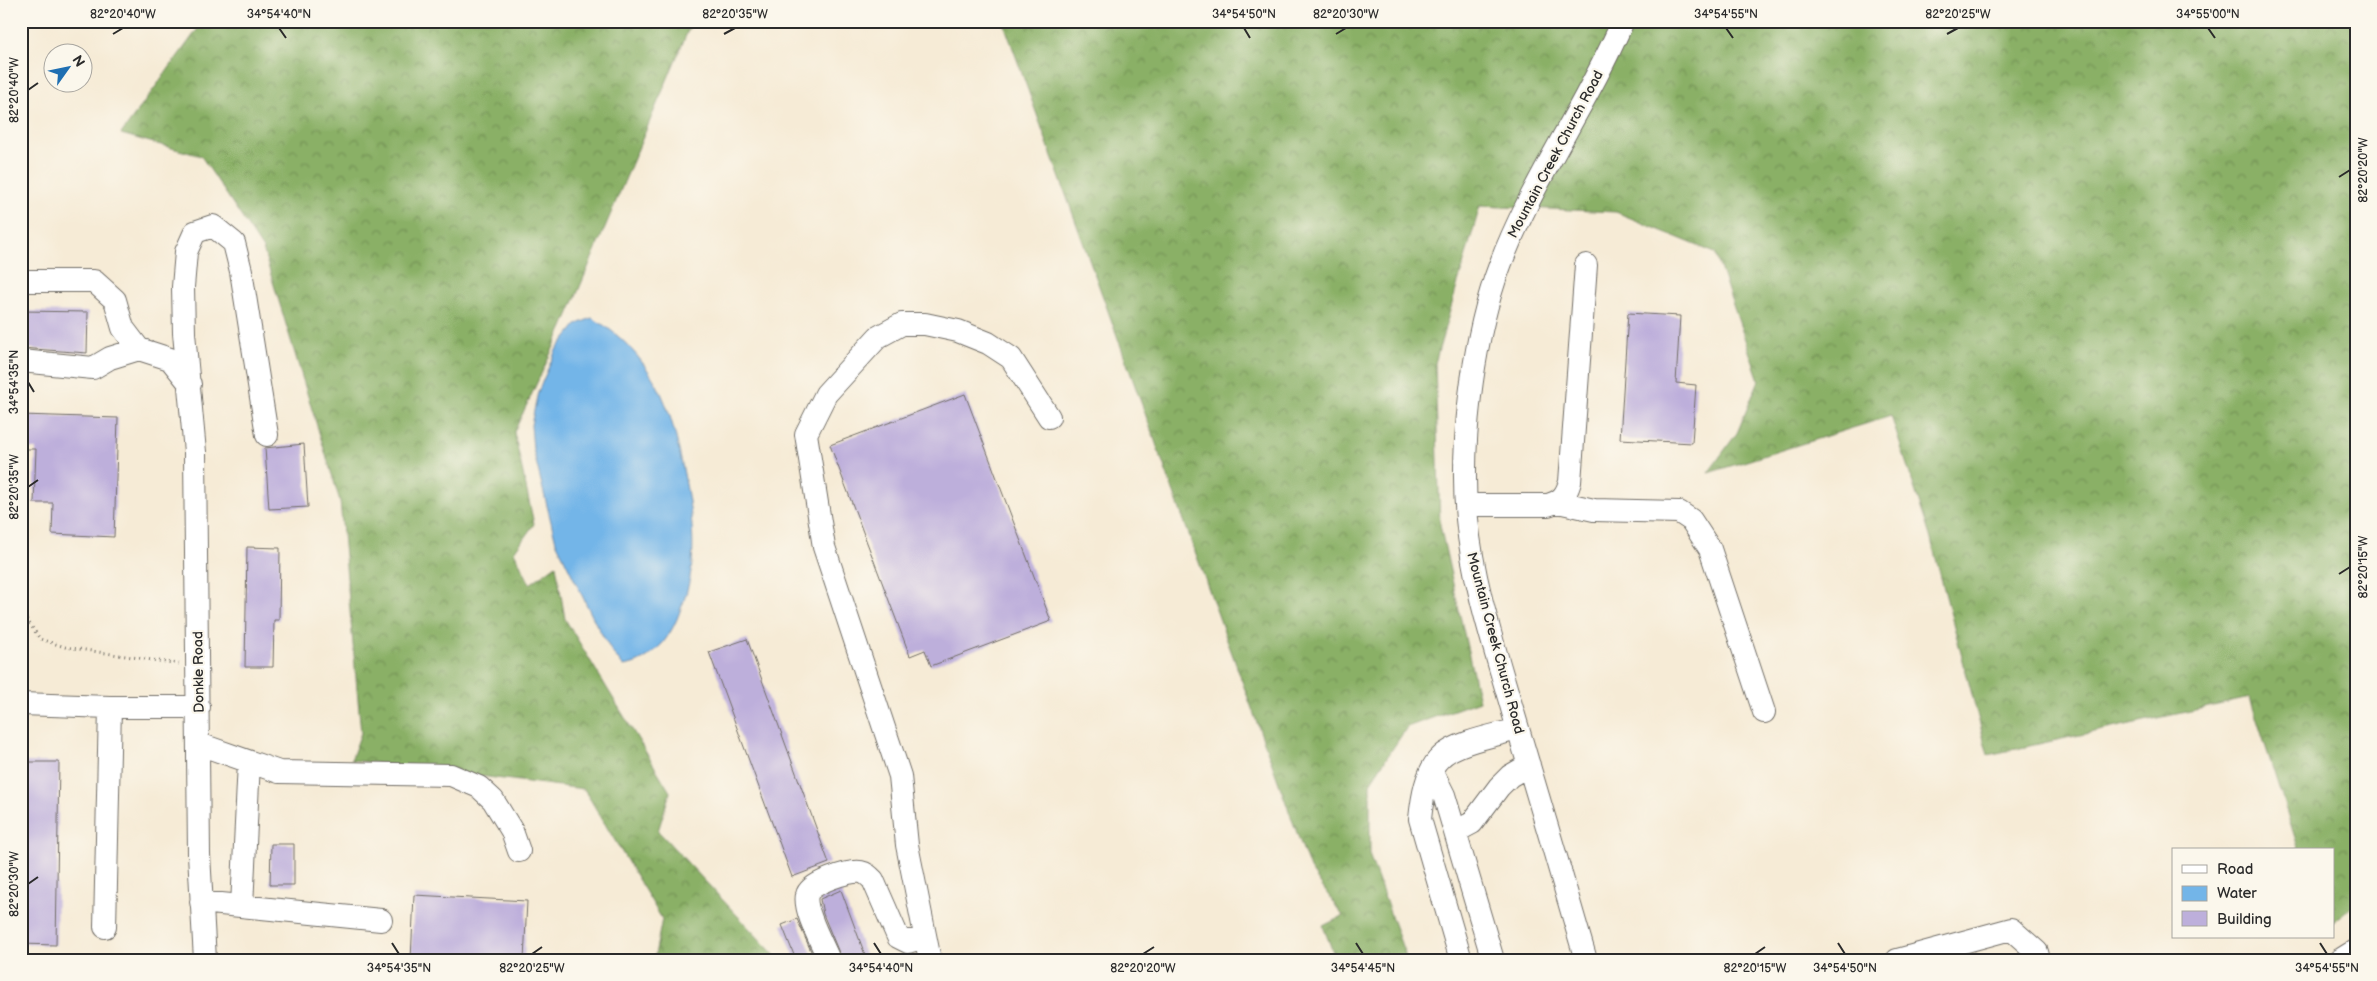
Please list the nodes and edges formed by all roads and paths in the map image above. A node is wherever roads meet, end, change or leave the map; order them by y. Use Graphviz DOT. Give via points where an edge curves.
graph roads {
  1 [pos="1623,21"];
  2 [pos="1586,265"];
  3 [pos="21,281"];
  4 [pos="138,349"];
  5 [pos="21,362"];
  6 [pos="190,384"];
  7 [pos="1050,417"];
  8 [pos="267,435"];
  9 [pos="1558,502"];
  10 [pos="1467,505"];
  11 [pos="21,611"];
  12 [pos="182,664"];
  13 [pos="21,704"];
  14 [pos="110,707"];
  15 [pos="199,707"];
  16 [pos="1764,712"];
  17 [pos="1518,729"];
  18 [pos="199,744"];
  19 [pos="249,762"];
  20 [pos="1529,765"];
  21 [pos="1432,771"];
  22 [pos="1455,832"];
  23 [pos="519,851"];
  24 [pos="201,902"];
  25 [pos="242,906"];
  26 [pos="381,920"];
  27 [pos="105,927"];
  28 [pos="925,937"];
  29 [pos="2356,950"];
  30 [pos="205,960"];
  31 [pos="830,960"];
  32 [pos="930,960"];
  33 [pos="1461,960"];
  34 [pos="1493,960"];
  35 [pos="1586,960"];
  36 [pos="1897,960"];
  37 [pos="2039,960"];
  38 [pos="2340,960"];
  1 -- 10 [label="street, Mountain Creek Church Road" via="1513,231 1494,281 1480,338 1469,410"];
  2 -- 9 [label="street" via="1570,482 1566,494"];
  3 -- 4 [label="street" via="94,281 115,300 123,328"];
  4 -- 5 [label="street" via="110,358 93,368"];
  4 -- 6 [label="street" via="170,359"];
  6 -- 8 [label="street, Donkle Road" via="184,332 186,252 195,232 213,226 234,243"];
  6 -- 15 [label="street, Donkle Road" via="195,452"];
  7 -- 28 [label="street" via="1011,358 988,343 958,331 925,324 902,324 878,337 826,394 806,434 824,547 900,776 907,845"];
  9 -- 10 [label="street" via="1548,505"];
  9 -- 16 [label="street" via="1594,510 1679,512 1691,520 1710,549"];
  10 -- 17 [label="street, Mountain Creek Church Road" via="1475,572"];
  11 -- 12 [label="path" via="40,639 65,647"];
  13 -- 14 [label="street"];
  14 -- 15 [label="street"];
  14 -- 27 [label="street"];
  15 -- 18 [label="street, Donkle Road"];
  17 -- 20 [label="street, Mountain Creek Church Road"];
  17 -- 21 [label="street" via="1453,749 1440,757"];
  18 -- 19 [label="street"];
  18 -- 24 [label="street, Donkle Road"];
  19 -- 23 [label="street" via="279,772 294,773 451,775 479,787 493,800 512,831"];
  19 -- 25 [label="street"];
  20 -- 22 [label="street" via="1499,787 1472,823"];
  20 -- 35 [label="street, Mountain Creek Church Road"];
  21 -- 22 [label="street" via="1444,794"];
  21 -- 33 [label="street" via="1420,819"];
  22 -- 34 [label="street"];
  24 -- 25 [label="street"];
  24 -- 30 [label="street, Donkle Road"];
  25 -- 26 [label="street"];
  28 -- 31 [label="street" via="908,942 898,937 873,880 867,874 852,872 815,884 807,894 806,902"];
  28 -- 32 [label="street"];
  29 -- 38 [label="street"];
  36 -- 37 [label="street" via="2011,929 2037,952"];
}
